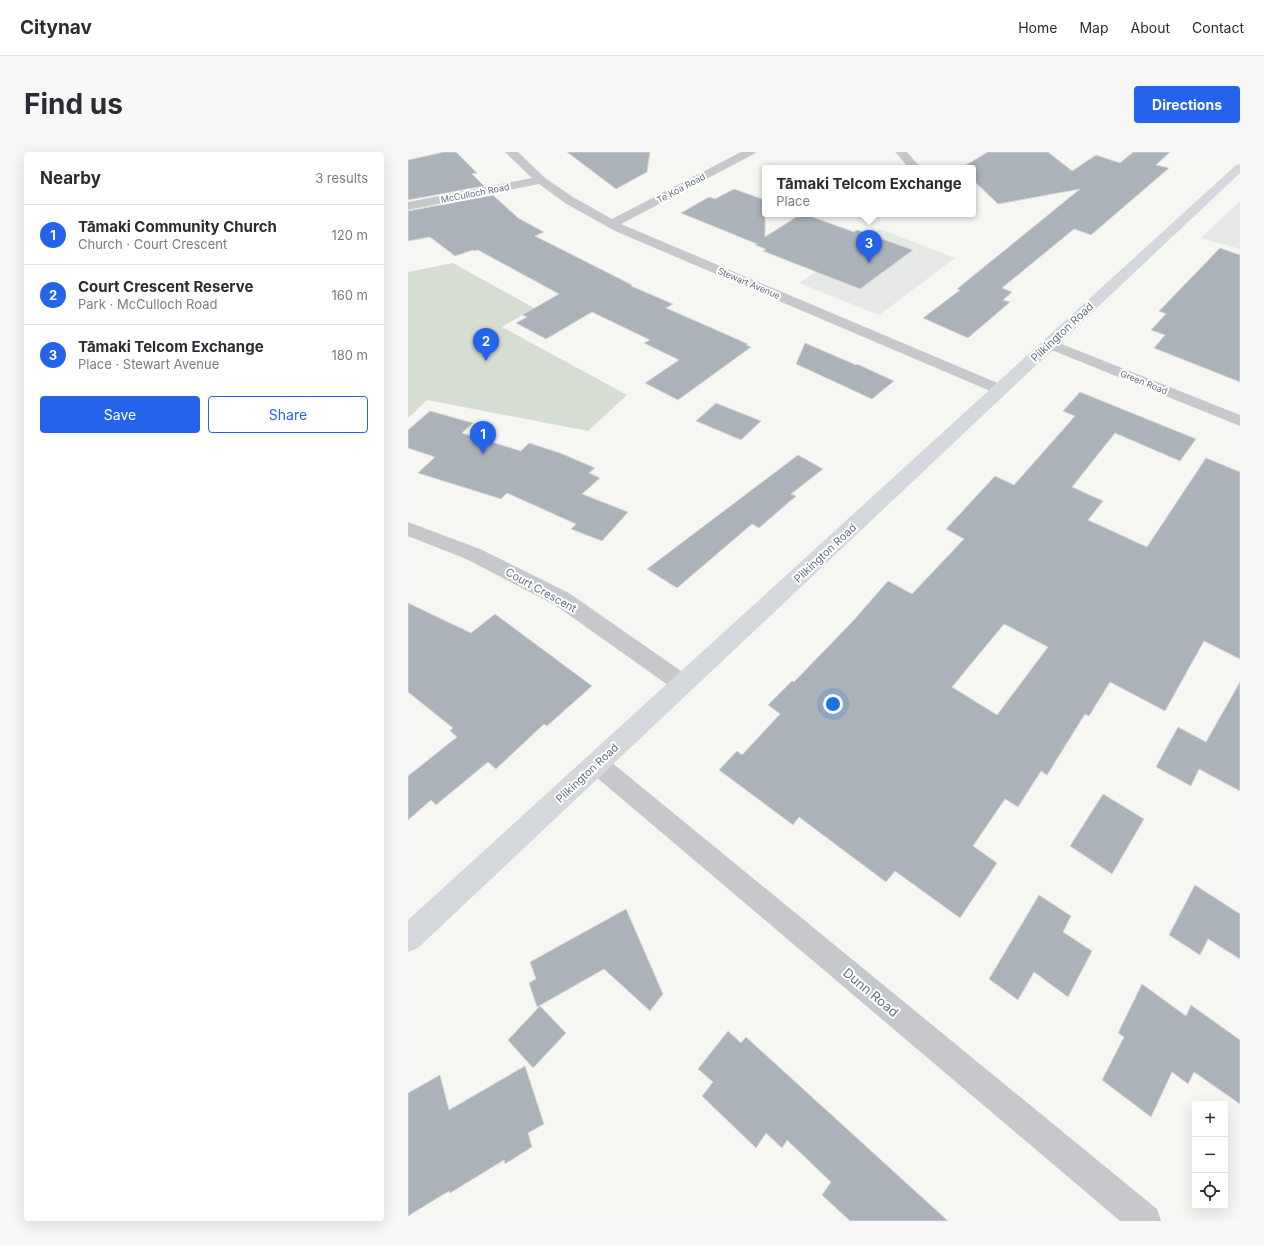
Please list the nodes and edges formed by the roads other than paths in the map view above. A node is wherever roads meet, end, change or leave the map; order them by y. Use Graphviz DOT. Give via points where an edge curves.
graph roads {
  1 [pos="511,152"];
  2 [pos="750,152"];
  3 [pos="901,152"];
  4 [pos="912,165"];
  5 [pos="1240,166"];
  6 [pos="542,180"];
  7 [pos="408,206"];
  8 [pos="612,224"];
  9 [pos="1049,344"];
  10 [pos="1001,390"];
  11 [pos="1240,421"];
  12 [pos="408,529"];
  13 [pos="683,684"];
  14 [pos="597,764"];
  15 [pos="408,938"];
  16 [pos="1145,1221"];
  1 -- 6 [label="street, Stewart Avenue"];
  2 -- 8 [label="street, Te Koa Road"];
  3 -- 4 [label="street"];
  5 -- 9 [label="street, Pilkington Road"];
  6 -- 7 [label="street, McCulloch Road"];
  6 -- 8 [label="street, Stewart Avenue" via="569,200"];
  8 -- 10 [label="street, Stewart Avenue"];
  9 -- 10 [label="street, Pilkington Road"];
  9 -- 11 [label="street, Green Road"];
  10 -- 13 [label="street, Pilkington Road"];
  12 -- 13 [label="street, Court Crescent" via="473,554 562,599"];
  13 -- 14 [label="street, Pilkington Road"];
  14 -- 15 [label="street, Pilkington Road"];
  14 -- 16 [label="street, Dunn Road"];
}
